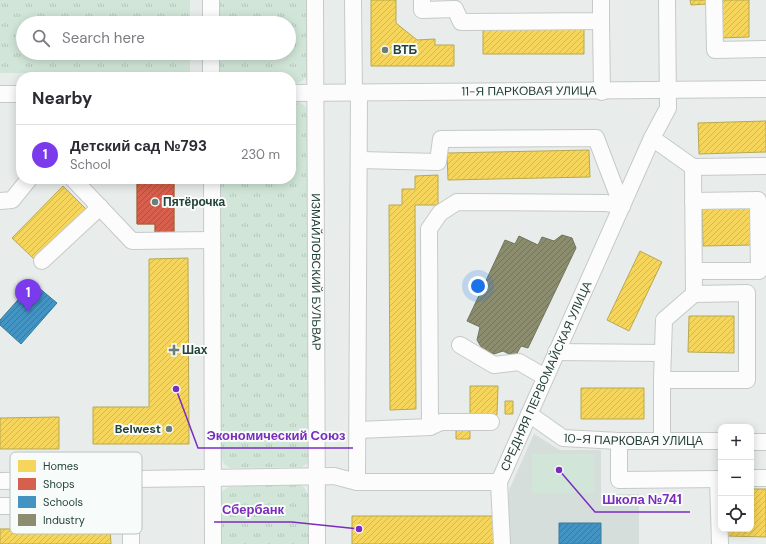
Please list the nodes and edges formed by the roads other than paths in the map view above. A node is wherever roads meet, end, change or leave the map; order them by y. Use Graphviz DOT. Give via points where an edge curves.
graph roads {
  1 [pos="211,0"];
  2 [pos="315,0"];
  3 [pos="353,0"];
  4 [pos="422,0"];
  5 [pos="601,0"];
  6 [pos="667,0"];
  7 [pos="714,0"];
  8 [pos="211,16"];
  9 [pos="601,20"];
  10 [pos="766,49"];
  11 [pos="211,60"];
  12 [pos="211,72"];
  13 [pos="766,89"];
  14 [pos="668,91"];
  15 [pos="602,92"];
  16 [pos="296,93"];
  17 [pos="315,93"];
  18 [pos="357,93"];
  19 [pos="0,94"];
  20 [pos="16,94"];
  21 [pos="652,138"];
  22 [pos="360,160"];
  23 [pos="766,166"];
  24 [pos="693,167"];
  25 [pos="25,184"];
  26 [pos="78,184"];
  27 [pos="212,184"];
  28 [pos="0,201"];
  29 [pos="693,201"];
  30 [pos="622,206"];
  31 [pos="100,207"];
  32 [pos="212,240"];
  33 [pos="42,261"];
  34 [pos="694,271"];
  35 [pos="694,294"];
  36 [pos="460,345"];
  37 [pos="518,352"];
  38 [pos="556,352"];
  39 [pos="662,353"];
  40 [pos="546,373"];
  41 [pos="662,380"];
  42 [pos="529,414"];
  43 [pos="490,422"];
  44 [pos="430,427"];
  45 [pos="358,430"];
  46 [pos="619,441"];
  47 [pos="662,441"];
  48 [pos="718,441"];
  49 [pos="754,442"];
  50 [pos="766,442"];
  51 [pos="316,477"];
  52 [pos="214,478"];
  53 [pos="754,478"];
  54 [pos="766,478"];
  55 [pos="142,479"];
  56 [pos="718,479"];
  57 [pos="0,481"];
  58 [pos="10,481"];
  59 [pos="357,482"];
  60 [pos="499,482"];
  61 [pos="719,496"];
  62 [pos="0,506"];
  63 [pos="10,506"];
  64 [pos="213,544"];
  65 [pos="317,544"];
  66 [pos="502,544"];
  67 [pos="720,544"];
  1 -- 8 [label="street"];
  2 -- 17 [label="street, ИЗМАЙЛОВСКИЙ БУЛЬВАР"];
  3 -- 18 [label="street"];
  4 -- 9 [label="street" via="422,10 455,10 461,22"];
  5 -- 9 [label="street"];
  6 -- 14 [label="street, СРЕДНЯЯ ПЕРВОМАЙСКАЯ УЛИЦА"];
  7 -- 10 [label="street" via="715,50"];
  9 -- 15 [label="street"];
  11 -- 12 [label="street"];
  13 -- 14 [label="street, 11-Я ПАРКОВАЯ УЛИЦА"];
  14 -- 15 [label="street, 11-Я ПАРКОВАЯ УЛИЦА"];
  14 -- 21 [label="street, СРЕДНЯЯ ПЕРВОМАЙСКАЯ УЛИЦА" via="668,108"];
  15 -- 18 [label="street, 11-Я ПАРКОВАЯ УЛИЦА"];
  16 -- 17 [label="street, 11-Я ПАРКОВАЯ УЛИЦА"];
  17 -- 18 [label="street, 11-Я ПАРКОВАЯ УЛИЦА"];
  17 -- 51 [label="street, ИЗМАЙЛОВСКИЙ БУЛЬВАР"];
  18 -- 22 [label="street"];
  19 -- 20 [label="street"];
  21 -- 24 [label="street"];
  21 -- 30 [label="street, СРЕДНЯЯ ПЕРВОМАЙСКАЯ УЛИЦА"];
  22 -- 30 [label="street" via="438,162 441,139 596,138"];
  22 -- 45 [label="street"];
  23 -- 24 [label="street"];
  24 -- 29 [label="street"];
  25 -- 28 [label="street" via="12,200"];
  26 -- 31 [label="street"];
  27 -- 32 [label="street"];
  29 -- 34 [label="street"];
  29 -- 34 [label="street" via="758,200 759,271"];
  30 -- 38 [label="street, СРЕДНЯЯ ПЕРВОМАЙСКАЯ УЛИЦА"];
  30 -- 44 [label="street" via="606,203 457,202 440,213 429,229"];
  31 -- 32 [label="street" via="132,241"];
  31 -- 33 [label="street"];
  32 -- 52 [label="street"];
  34 -- 35 [label="street"];
  35 -- 39 [label="street" via="664,320"];
  35 -- 41 [label="street" via="747,293 747,380"];
  36 -- 40 [label="street" via="494,365 518,362"];
  37 -- 40 [label="street"];
  38 -- 39 [label="street"];
  38 -- 40 [label="street, СРЕДНЯЯ ПЕРВОМАЙСКАЯ УЛИЦА"];
  39 -- 41 [label="street"];
  40 -- 42 [label="street, СРЕДНЯЯ ПЕРВОМАЙСКАЯ УЛИЦА"];
  41 -- 47 [label="street"];
  42 -- 46 [label="street, 10-Я ПАРКОВАЯ УЛИЦА" via="564,438"];
  42 -- 60 [label="street, СРЕДНЯЯ ПЕРВОМАЙСКАЯ УЛИЦА"];
  43 -- 44 [label="street" via="441,422"];
  44 -- 45 [label="street"];
  45 -- 59 [label="street"];
  46 -- 47 [label="street, 10-Я ПАРКОВАЯ УЛИЦА"];
  46 -- 56 [label="street" via="619,480"];
  47 -- 48 [label="street, 10-Я ПАРКОВАЯ УЛИЦА"];
  49 -- 50 [label="street"];
  51 -- 52 [label="street, СРЕДНЯЯ ПЕРВОМАЙСКАЯ УЛИЦА"];
  51 -- 59 [label="street, СРЕДНЯЯ ПЕРВОМАЙСКАЯ УЛИЦА" via="334,476"];
  51 -- 65 [label="street, ИЗМАЙЛОВСКИЙ БУЛЬВАР"];
  52 -- 55 [label="street"];
  52 -- 64 [label="street"];
  53 -- 54 [label="street"];
  57 -- 58 [label="street"];
  59 -- 60 [label="street, СРЕДНЯЯ ПЕРВОМАЙСКАЯ УЛИЦА"];
  60 -- 66 [label="street"];
  61 -- 67 [label="street"];
  62 -- 63 [label="street"];
}
